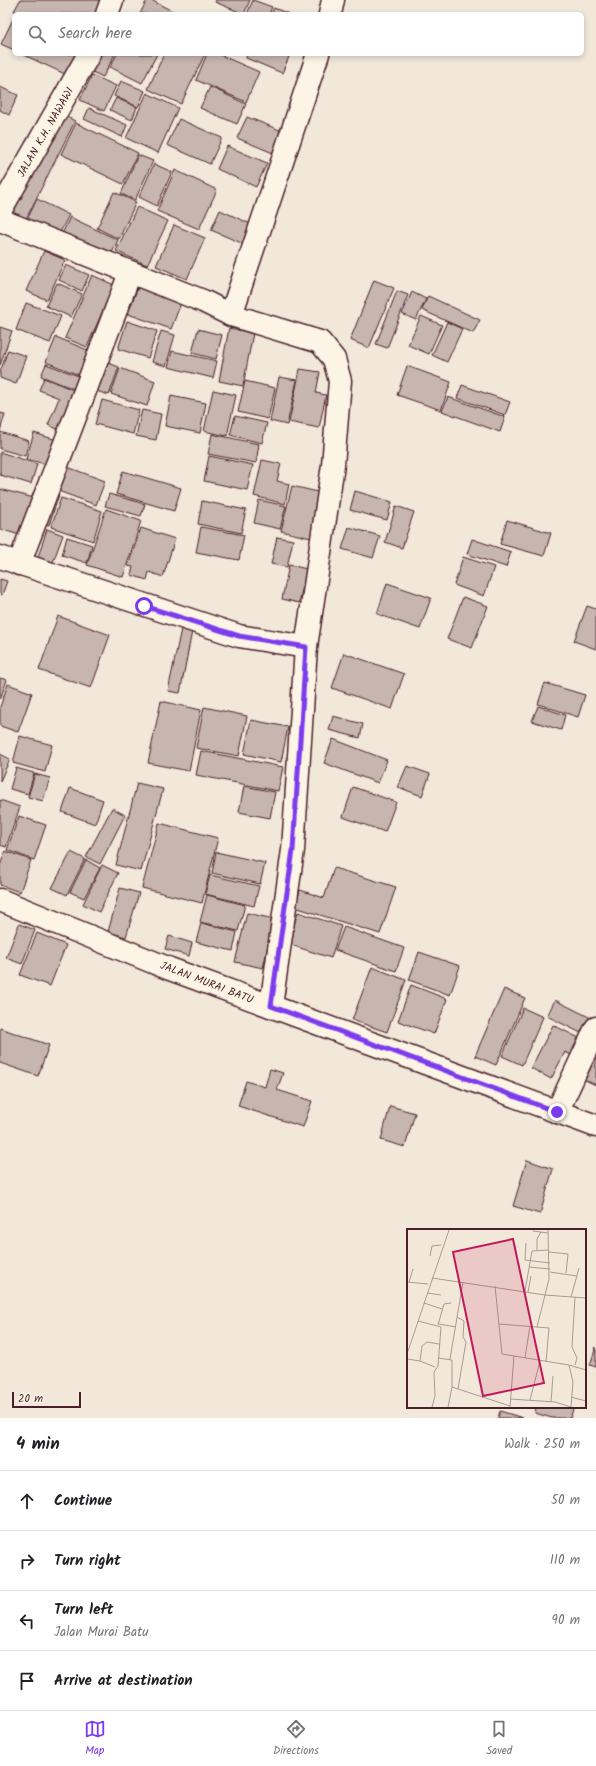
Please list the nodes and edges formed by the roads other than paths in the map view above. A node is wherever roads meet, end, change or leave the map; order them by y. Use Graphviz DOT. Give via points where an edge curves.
graph roads {
  1 [pos="112,0"];
  2 [pos="333,0"];
  3 [pos="108,12"];
  4 [pos="330,12"];
  5 [pos="88,56"];
  6 [pos="317,56"];
  7 [pos="0,211"];
  8 [pos="0,220"];
  9 [pos="130,272"];
  10 [pos="231,315"];
  11 [pos="10,560"];
  12 [pos="306,647"];
  13 [pos="0,900"];
  14 [pos="271,1006"];
  15 [pos="596,1028"];
  16 [pos="557,1112"];
  17 [pos="596,1126"];
  1 -- 3 [label="street"];
  2 -- 4 [label="street"];
  5 -- 7 [label="street, JALAN K.H. NAWAWI"];
  6 -- 10 [label="street"];
  8 -- 9 [label="street"];
  9 -- 10 [label="street"];
  9 -- 11 [label="street"];
  10 -- 12 [label="street" via="320,342 334,359 340,381 333,465"];
  11 -- 12 [label="street" via="239,636"];
  12 -- 14 [label="street" via="293,850"];
  13 -- 14 [label="street, JALAN MURAI BATU"];
  14 -- 16 [label="street, JALAN MURAI BATU"];
  15 -- 16 [label="street"];
  16 -- 17 [label="street, JALAN MURAI BATU"];
}
